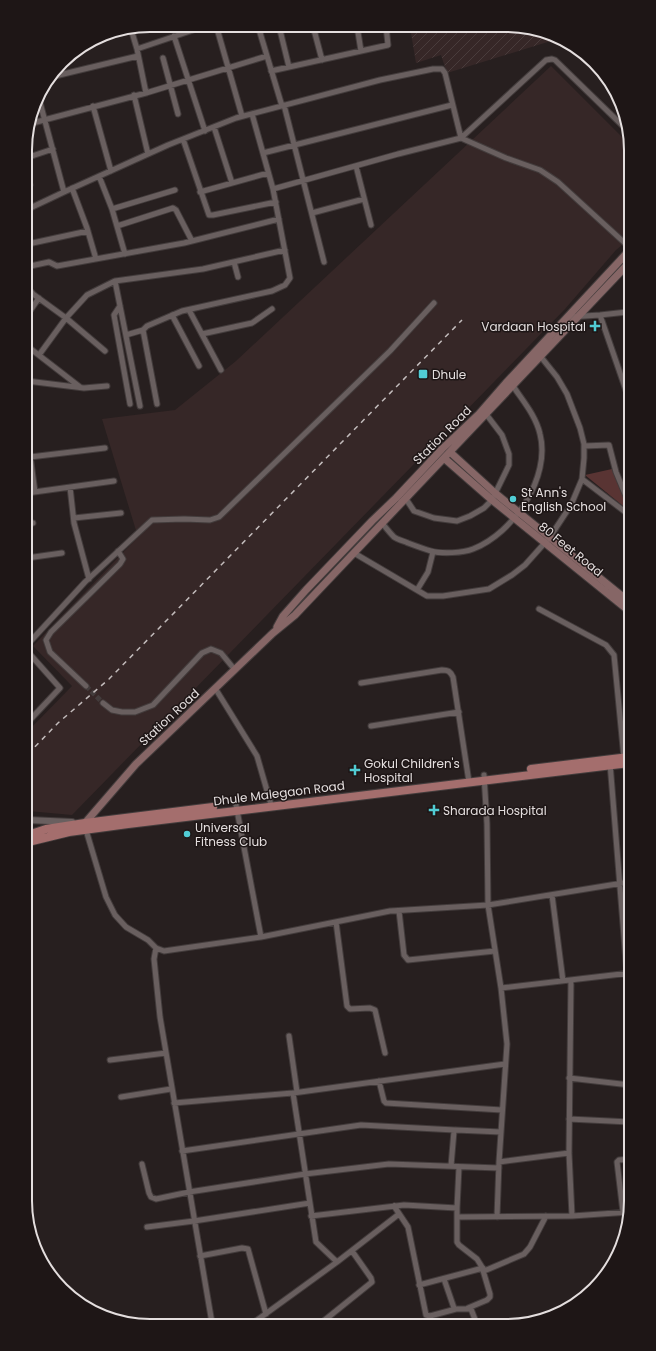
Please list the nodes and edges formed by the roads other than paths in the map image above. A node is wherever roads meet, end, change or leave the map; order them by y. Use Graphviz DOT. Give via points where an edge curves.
graph roads {
  1 [pos="186,32"];
  2 [pos="218,32"];
  3 [pos="260,32"];
  4 [pos="280,32"];
  5 [pos="315,32"];
  6 [pos="358,32"];
  7 [pos="387,32"];
  8 [pos="132,33"];
  9 [pos="174,36"];
  10 [pos="137,49"];
  11 [pos="361,51"];
  12 [pos="138,56"];
  13 [pos="267,56"];
  14 [pos="163,58"];
  15 [pos="322,60"];
  16 [pos="289,67"];
  17 [pos="228,68"];
  18 [pos="272,71"];
  19 [pos="59,75"];
  20 [pos="189,80"];
  21 [pos="170,86"];
  22 [pos="146,93"];
  23 [pos="134,96"];
  24 [pos="283,105"];
  25 [pos="452,105"];
  26 [pos="41,106"];
  27 [pos="93,106"];
  28 [pos="178,114"];
  29 [pos="252,114"];
  30 [pos="242,116"];
  31 [pos="44,119"];
  32 [pos="35,122"];
  33 [pos="621,124"];
  34 [pos="214,127"];
  35 [pos="204,131"];
  36 [pos="461,138"];
  37 [pos="183,140"];
  38 [pos="295,144"];
  39 [pos="52,149"];
  40 [pos="263,153"];
  41 [pos="148,154"];
  42 [pos="32,156"];
  43 [pos="356,166"];
  44 [pos="111,171"];
  45 [pos="268,173"];
  46 [pos="100,176"];
  47 [pos="304,180"];
  48 [pos="232,183"];
  49 [pos="72,188"];
  50 [pos="273,189"];
  51 [pos="175,190"];
  52 [pos="64,192"];
  53 [pos="200,192"];
  54 [pos="364,199"];
  55 [pos="276,202"];
  56 [pos="32,207"];
  57 [pos="112,209"];
  58 [pos="312,213"];
  59 [pos="279,219"];
  60 [pos="117,226"];
  61 [pos="371,226"];
  62 [pos="88,231"];
  63 [pos="192,241"];
  64 [pos="624,242"];
  65 [pos="32,243"];
  66 [pos="285,250"];
  67 [pos="125,254"];
  68 [pos="624,256"];
  69 [pos="96,259"];
  70 [pos="234,262"];
  71 [pos="324,262"];
  72 [pos="32,266"];
  73 [pos="624,268"];
  74 [pos="238,277"];
  75 [pos="114,281"];
  76 [pos="33,294"];
  77 [pos="38,298"];
  78 [pos="434,303"];
  79 [pos="120,306"];
  80 [pos="32,307"];
  81 [pos="272,309"];
  82 [pos="189,310"];
  83 [pos="624,312"];
  84 [pos="172,315"];
  85 [pos="600,315"];
  86 [pos="580,316"];
  87 [pos="569,317"];
  88 [pos="66,318"];
  89 [pos="143,330"];
  90 [pos="202,334"];
  91 [pos="126,335"];
  92 [pos="32,350"];
  93 [pos="105,351"];
  94 [pos="39,355"];
  95 [pos="541,357"];
  96 [pos="199,366"];
  97 [pos="222,370"];
  98 [pos="32,382"];
  99 [pos="624,384"];
  100 [pos="107,386"];
  101 [pos="513,386"];
  102 [pos="80,387"];
  103 [pos="130,404"];
  104 [pos="157,404"];
  105 [pos="140,406"];
  106 [pos="486,414"];
  107 [pos="584,446"];
  108 [pos="105,448"];
  109 [pos="450,452"];
  110 [pos="32,456"];
  111 [pos="444,458"];
  112 [pos="32,474"];
  113 [pos="582,479"];
  114 [pos="114,481"];
  115 [pos="70,488"];
  116 [pos="624,491"];
  117 [pos="32,492"];
  118 [pos="35,492"];
  119 [pos="495,493"];
  120 [pos="406,499"];
  121 [pos="492,500"];
  122 [pos="624,511"];
  123 [pos="121,513"];
  124 [pos="516,515"];
  125 [pos="74,518"];
  126 [pos="382,523"];
  127 [pos="548,540"];
  128 [pos="118,551"];
  129 [pos="433,552"];
  130 [pos="62,553"];
  131 [pos="354,553"];
  132 [pos="32,557"];
  133 [pos="89,579"];
  134 [pos="417,590"];
  135 [pos="624,598"];
  136 [pos="624,606"];
  137 [pos="539,609"];
  138 [pos="273,633"];
  139 [pos="32,640"];
  140 [pos="32,656"];
  141 [pos="235,670"];
  142 [pos="361,683"];
  143 [pos="86,686"];
  144 [pos="215,688"];
  145 [pos="103,703"];
  146 [pos="459,712"];
  147 [pos="32,718"];
  148 [pos="371,726"];
  149 [pos="624,729"];
  150 [pos="624,760"];
  151 [pos="610,762"];
  152 [pos="484,778"];
  153 [pos="469,779"];
  154 [pos="270,804"];
  155 [pos="236,808"];
  156 [pos="32,820"];
  157 [pos="85,826"];
  158 [pos="32,834"];
  159 [pos="32,841"];
  160 [pos="624,883"];
  161 [pos="619,884"];
  162 [pos="552,895"];
  163 [pos="488,905"];
  164 [pos="399,911"];
  165 [pos="336,922"];
  166 [pos="624,933"];
  167 [pos="261,937"];
  168 [pos="156,948"];
  169 [pos="495,952"];
  170 [pos="624,973"];
  171 [pos="571,980"];
  172 [pos="562,981"];
  173 [pos="501,988"];
  174 [pos="289,1036"];
  175 [pos="166,1053"];
  176 [pos="384,1053"];
  177 [pos="110,1060"];
  178 [pos="505,1064"];
  179 [pos="569,1078"];
  180 [pos="379,1081"];
  181 [pos="624,1084"];
  182 [pos="171,1089"];
  183 [pos="295,1093"];
  184 [pos="121,1097"];
  185 [pos="174,1103"];
  186 [pos="502,1110"];
  187 [pos="569,1119"];
  188 [pos="624,1122"];
  189 [pos="455,1130"];
  190 [pos="501,1132"];
  191 [pos="299,1134"];
  192 [pos="182,1151"];
  193 [pos="569,1153"];
  194 [pos="624,1160"];
  195 [pos="142,1164"];
  196 [pos="499,1165"];
  197 [pos="451,1166"];
  198 [pos="459,1167"];
  199 [pos="305,1174"];
  200 [pos="189,1192"];
  201 [pos="310,1203"];
  202 [pos="394,1206"];
  203 [pos="457,1208"];
  204 [pos="623,1212"];
  205 [pos="400,1214"];
  206 [pos="312,1216"];
  207 [pos="546,1216"];
  208 [pos="572,1216"];
  209 [pos="497,1217"];
  210 [pos="457,1218"];
  211 [pos="194,1221"];
  212 [pos="147,1227"];
  213 [pos="352,1251"];
  214 [pos="200,1256"];
  215 [pos="337,1262"];
  216 [pos="484,1270"];
  217 [pos="444,1279"];
  218 [pos="419,1285"];
  219 [pos="468,1308"];
  220 [pos="456,1309"];
  221 [pos="266,1314"];
  222 [pos="211,1319"];
  223 [pos="262,1319"];
  224 [pos="327,1319"];
  225 [pos="475,1319"];
  1 -- 9 [label="street"];
  2 -- 17 [label="street"];
  3 -- 13 [label="street"];
  4 -- 16 [label="street"];
  5 -- 15 [label="street"];
  6 -- 11 [label="street"];
  7 -- 11 [label="street" via="388,45"];
  8 -- 10 [label="street"];
  9 -- 10 [label="street"];
  9 -- 20 [label="street"];
  10 -- 12 [label="street"];
  11 -- 15 [label="street"];
  12 -- 19 [label="street"];
  12 -- 22 [label="street"];
  13 -- 17 [label="street"];
  13 -- 18 [label="street"];
  14 -- 21 [label="street"];
  15 -- 16 [label="street"];
  16 -- 18 [label="street"];
  17 -- 20 [label="street"];
  17 -- 30 [label="street"];
  18 -- 24 [label="street"];
  20 -- 21 [label="street"];
  20 -- 35 [label="street"];
  21 -- 22 [label="street"];
  21 -- 28 [label="street"];
  22 -- 23 [label="street"];
  23 -- 27 [label="street"];
  23 -- 41 [label="street"];
  24 -- 25 [label="street" via="439,68 444,70"];
  24 -- 29 [label="street"];
  24 -- 38 [label="street"];
  25 -- 36 [label="street"];
  25 -- 38 [label="street"];
  26 -- 31 [label="street"];
  27 -- 31 [label="street"];
  27 -- 44 [label="street"];
  29 -- 30 [label="street"];
  29 -- 40 [label="street"];
  30 -- 34 [label="street"];
  31 -- 32 [label="street"];
  31 -- 39 [label="street"];
  33 -- 36 [label="street" via="552,59 546,60"];
  34 -- 35 [label="street"];
  34 -- 48 [label="street"];
  35 -- 37 [label="street"];
  36 -- 43 [label="street"];
  36 -- 64 [label="street" via="540,170 558,182"];
  37 -- 41 [label="street"];
  37 -- 53 [label="street"];
  38 -- 40 [label="street"];
  38 -- 47 [label="street"];
  39 -- 42 [label="street"];
  39 -- 52 [label="street"];
  40 -- 45 [label="street"];
  41 -- 44 [label="street"];
  43 -- 47 [label="street"];
  43 -- 54 [label="street"];
  44 -- 46 [label="street"];
  45 -- 48 [label="street"];
  45 -- 50 [label="street"];
  46 -- 49 [label="street"];
  46 -- 57 [label="street"];
  47 -- 50 [label="street"];
  47 -- 58 [label="street"];
  48 -- 53 [label="street"];
  49 -- 52 [label="street"];
  49 -- 62 [label="street"];
  50 -- 55 [label="street"];
  51 -- 57 [label="street"];
  52 -- 56 [label="street"];
  53 -- 55 [label="street" via="207,213 211,215"];
  54 -- 58 [label="street"];
  54 -- 61 [label="street"];
  55 -- 59 [label="street"];
  57 -- 60 [label="street"];
  58 -- 71 [label="street"];
  59 -- 63 [label="street"];
  59 -- 66 [label="street"];
  60 -- 63 [label="street" via="173,208"];
  60 -- 67 [label="street"];
  62 -- 65 [label="street"];
  62 -- 69 [label="street"];
  63 -- 67 [label="street"];
  66 -- 70 [label="street"];
  66 -- 82 [label="street" via="290,278 285,285 270,292"];
  67 -- 69 [label="street"];
  68 -- 87 [label="main road, Station Road"];
  69 -- 72 [label="street" via="57,266 49,262"];
  70 -- 74 [label="street"];
  70 -- 75 [label="street" via="197,270"];
  73 -- 86 [label="main road, Station Road"];
  75 -- 79 [label="street"];
  75 -- 88 [label="street" via="88,294"];
  76 -- 77 [label="street"];
  77 -- 80 [label="street"];
  77 -- 88 [label="street"];
  78 -- 128 [label="street" via="390,351 219,517 210,520 152,520"];
  79 -- 91 [label="street"];
  79 -- 103 [label="street" via="114,315"];
  81 -- 90 [label="street" via="252,323"];
  82 -- 84 [label="street"];
  82 -- 90 [label="street"];
  83 -- 85 [label="street"];
  84 -- 89 [label="street"];
  84 -- 96 [label="street"];
  85 -- 86 [label="street"];
  85 -- 99 [label="street"];
  86 -- 87 [label="street"];
  86 -- 95 [label="main road, Station Road"];
  87 -- 138 [label="main road, Station Road" via="479,414 306,590 283,616"];
  88 -- 93 [label="street"];
  88 -- 94 [label="street"];
  89 -- 91 [label="street"];
  89 -- 104 [label="street"];
  90 -- 97 [label="street"];
  91 -- 105 [label="street"];
  92 -- 94 [label="street"];
  94 -- 102 [label="street"];
  95 -- 101 [label="main road, Station Road"];
  95 -- 107 [label="street" via="567,394"];
  98 -- 102 [label="street"];
  100 -- 102 [label="street"];
  101 -- 106 [label="main road, Station Road"];
  101 -- 124 [label="street" via="534,418 542,447 539,474 531,493"];
  106 -- 109 [label="main road, Station Road"];
  106 -- 119 [label="street" via="502,435 509,454 509,465"];
  107 -- 113 [label="street"];
  107 -- 116 [label="street" via="609,445"];
  108 -- 110 [label="street"];
  109 -- 111 [label="main road, Station Road"];
  109 -- 119 [label="main road, 80 Feet Road"];
  111 -- 120 [label="main road, Station Road"];
  111 -- 121 [label="main road, 80 Feet Road"];
  112 -- 118 [label="street"];
  113 -- 122 [label="street"];
  113 -- 127 [label="street" via="571,505"];
  114 -- 115 [label="street"];
  115 -- 118 [label="street"];
  115 -- 125 [label="street"];
  117 -- 118 [label="street"];
  119 -- 121 [label="street"];
  119 -- 124 [label="main road, 80 Feet Road"];
  120 -- 121 [label="street" via="414,511 434,518 457,521 484,508"];
  120 -- 126 [label="main road, Station Road"];
  121 -- 124 [label="main road, 80 Feet Road"];
  123 -- 125 [label="street"];
  124 -- 127 [label="main road, 80 Feet Road"];
  124 -- 129 [label="street" via="502,530 473,549"];
  125 -- 133 [label="street"];
  126 -- 129 [label="street" via="395,538"];
  126 -- 131 [label="main road, Station Road"];
  127 -- 134 [label="street" via="525,565 489,589 427,596"];
  127 -- 135 [label="main road, 80 Feet Road"];
  127 -- 136 [label="main road, 80 Feet Road"];
  128 -- 133 [label="street"];
  128 -- 143 [label="street" via="123,559 120,564 46,640 50,652"];
  129 -- 134 [label="street" via="428,572"];
  130 -- 132 [label="street"];
  131 -- 134 [label="street"];
  131 -- 138 [label="main road, Station Road" via="293,617"];
  133 -- 139 [label="street"];
  137 -- 149 [label="street" via="606,645 614,655"];
  138 -- 141 [label="main road, Station Road"];
  140 -- 147 [label="street" via="60,688"];
  141 -- 144 [label="main road, Station Road"];
  141 -- 145 [label="street" via="221,653 211,649 202,653 153,705 135,712 122,712 112,710"];
  142 -- 146 [label="street" via="447,670 453,677"];
  144 -- 154 [label="street" via="257,756"];
  144 -- 157 [label="main road, Station Road" via="136,764"];
  146 -- 148 [label="street"];
  146 -- 153 [label="street"];
  150 -- 151 [label="main road, Dhule Malegaon Road"];
  151 -- 152 [label="main road, Dhule Malegaon Road"];
  151 -- 161 [label="street"];
  152 -- 153 [label="main road, Dhule Malegaon Road"];
  152 -- 163 [label="street" via="488,824"];
  153 -- 154 [label="main road, Dhule Malegaon Road"];
  154 -- 155 [label="main road, Dhule Malegaon Road"];
  155 -- 157 [label="main road, Dhule Malegaon Road"];
  155 -- 167 [label="street"];
  156 -- 157 [label="street"];
  157 -- 158 [label="main road, Dhule Malegaon Road" via="46,829"];
  157 -- 159 [label="main road, Dhule Malegaon Road"];
  157 -- 168 [label="street" via="106,897 115,916"];
  160 -- 161 [label="street"];
  161 -- 162 [label="street"];
  161 -- 166 [label="street"];
  162 -- 163 [label="street"];
  162 -- 172 [label="street"];
  163 -- 164 [label="street"];
  163 -- 169 [label="street"];
  164 -- 165 [label="street"];
  164 -- 169 [label="street" via="404,955 408,960"];
  165 -- 167 [label="street"];
  165 -- 176 [label="street" via="347,1006 350,1009 375,1010"];
  167 -- 168 [label="street" via="164,951"];
  168 -- 175 [label="street" via="154,959"];
  169 -- 173 [label="street"];
  170 -- 171 [label="street"];
  171 -- 172 [label="street"];
  171 -- 179 [label="street"];
  172 -- 173 [label="street"];
  173 -- 178 [label="street" via="507,1044"];
  174 -- 183 [label="street"];
  175 -- 177 [label="street"];
  175 -- 182 [label="street"];
  178 -- 180 [label="street"];
  178 -- 186 [label="street"];
  179 -- 181 [label="street"];
  179 -- 187 [label="street"];
  180 -- 183 [label="street"];
  180 -- 186 [label="street" via="386,1103"];
  182 -- 184 [label="street"];
  182 -- 185 [label="street"];
  183 -- 185 [label="street"];
  183 -- 191 [label="street"];
  185 -- 192 [label="street"];
  186 -- 190 [label="street"];
  187 -- 188 [label="street"];
  187 -- 193 [label="street"];
  189 -- 190 [label="street"];
  189 -- 191 [label="street" via="361,1124"];
  189 -- 197 [label="street"];
  190 -- 196 [label="street"];
  191 -- 192 [label="street"];
  191 -- 199 [label="street"];
  192 -- 200 [label="street"];
  193 -- 196 [label="street"];
  193 -- 208 [label="street"];
  194 -- 204 [label="street" via="617,1162"];
  195 -- 200 [label="street" via="149,1193 153,1198"];
  196 -- 198 [label="street"];
  196 -- 209 [label="street"];
  197 -- 198 [label="street"];
  197 -- 199 [label="street" via="389,1164"];
  198 -- 203 [label="street"];
  199 -- 200 [label="street"];
  199 -- 201 [label="street"];
  200 -- 211 [label="street"];
  201 -- 206 [label="street"];
  201 -- 211 [label="street"];
  202 -- 203 [label="street"];
  202 -- 205 [label="street"];
  202 -- 206 [label="street"];
  203 -- 210 [label="street"];
  204 -- 208 [label="street"];
  205 -- 213 [label="street"];
  205 -- 218 [label="street" via="408,1227"];
  206 -- 215 [label="street" via="316,1242"];
  207 -- 208 [label="street"];
  207 -- 209 [label="street"];
  207 -- 216 [label="street" via="524,1254"];
  209 -- 210 [label="street"];
  210 -- 216 [label="street" via="458,1243"];
  211 -- 212 [label="street"];
  211 -- 214 [label="street"];
  213 -- 215 [label="street"];
  213 -- 224 [label="street" via="372,1278 372,1282"];
  214 -- 221 [label="street" via="248,1249"];
  214 -- 222 [label="street"];
  215 -- 221 [label="street"];
  216 -- 217 [label="street"];
  216 -- 219 [label="street" via="490,1297"];
  217 -- 218 [label="street"];
  217 -- 220 [label="street"];
  218 -- 220 [label="street" via="426,1314 430,1316"];
  219 -- 220 [label="street"];
  219 -- 225 [label="street" via="472,1310"];
  221 -- 223 [label="street"];
}
